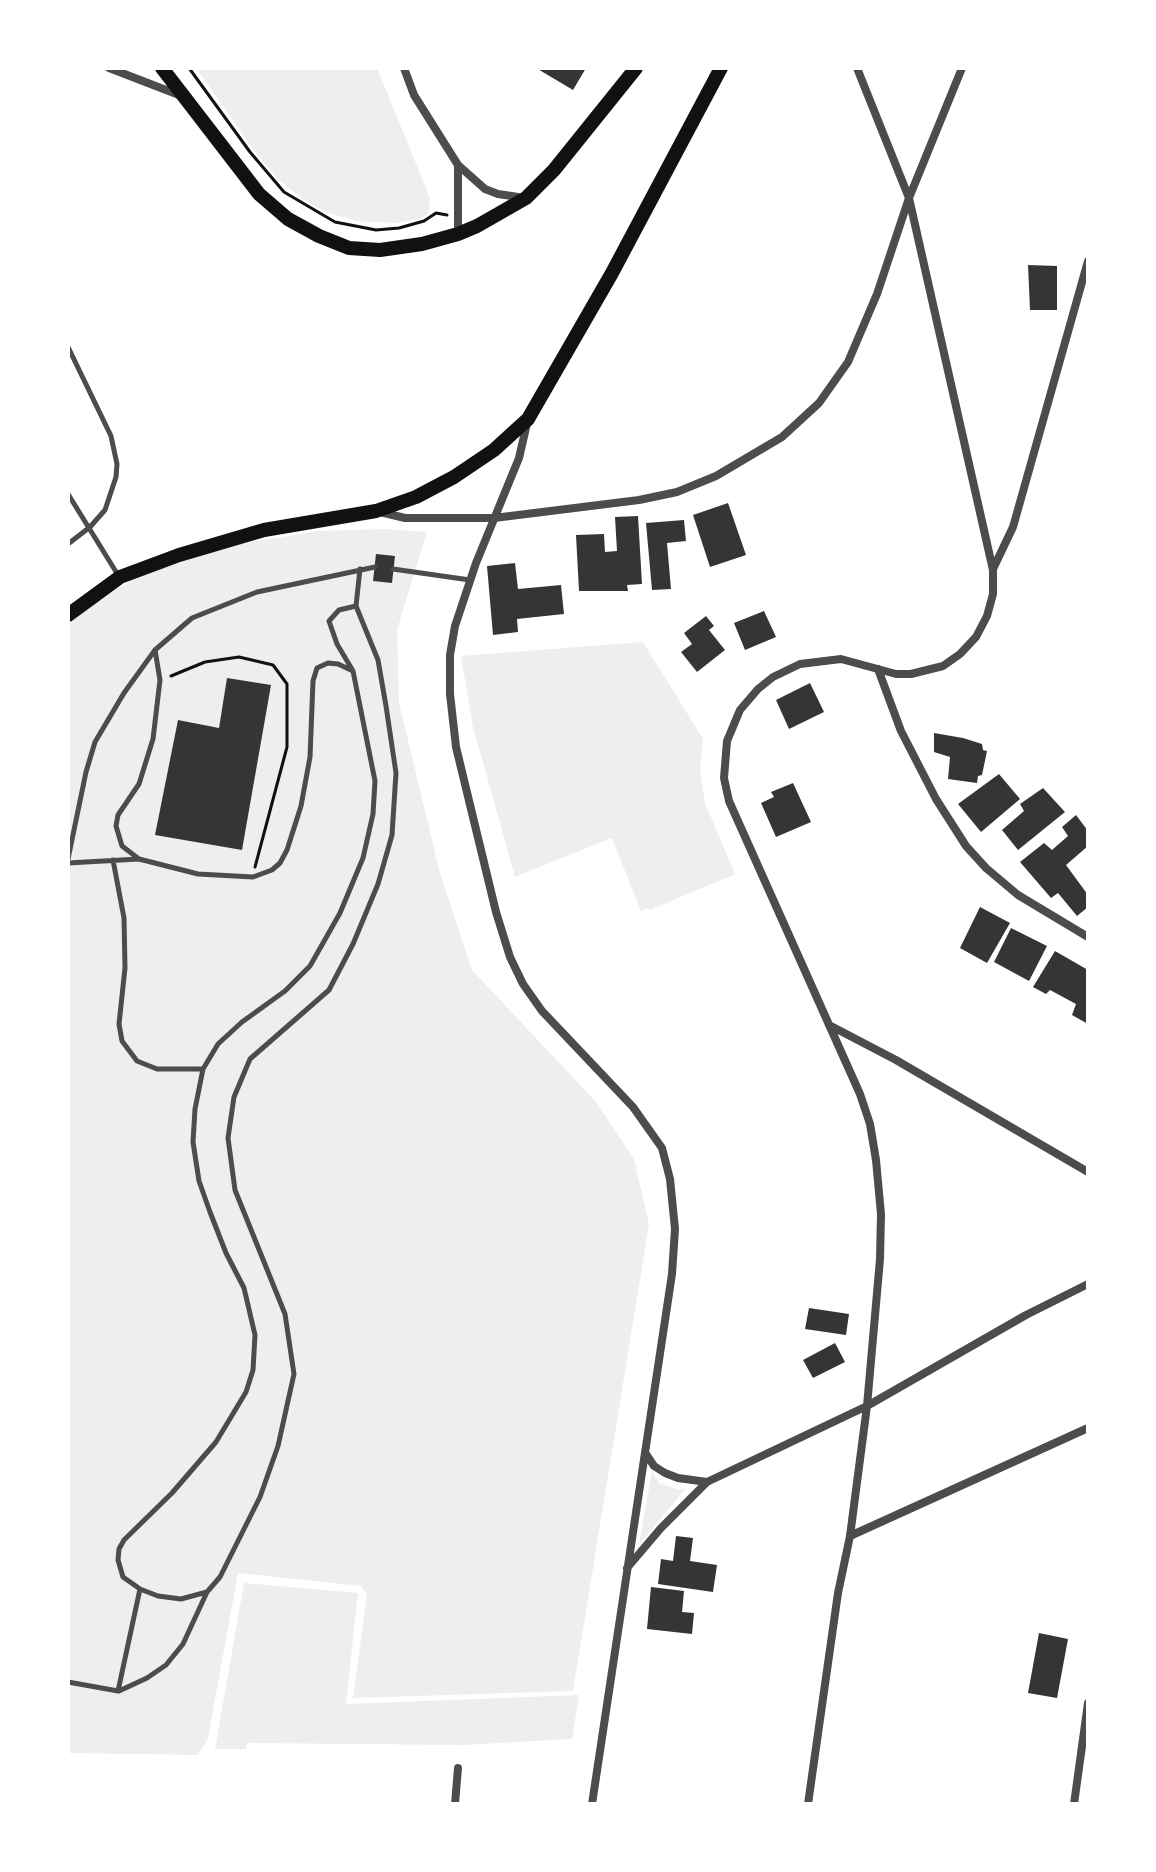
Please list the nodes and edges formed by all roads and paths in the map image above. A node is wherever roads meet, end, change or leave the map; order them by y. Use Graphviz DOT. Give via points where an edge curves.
graph roads {
  1 [pos="109,68"];
  2 [pos="162,68"];
  3 [pos="189,68"];
  4 [pos="404,68"];
  5 [pos="622,68"];
  6 [pos="636,68"];
  7 [pos="721,68"];
  8 [pos="857,68"];
  9 [pos="962,68"];
  10 [pos="623,87"];
  11 [pos="182,96"];
  12 [pos="458,165"];
  13 [pos="526,198"];
  14 [pos="909,198"];
  15 [pos="459,217"];
  16 [pos="458,234"];
  17 [pos="1088,261"];
  18 [pos="68,347"];
  19 [pos="528,419"];
  20 [pos="68,494"];
  21 [pos="376,511"];
  22 [pos="494,518"];
  23 [pos="90,527"];
  24 [pos="68,544"];
  25 [pos="375,567"];
  26 [pos="360,569"];
  27 [pos="393,569"];
  28 [pos="993,570"];
  29 [pos="120,577"];
  30 [pos="470,580"];
  31 [pos="356,606"];
  32 [pos="68,615"];
  33 [pos="155,650"];
  34 [pos="878,669"];
  35 [pos="353,671"];
  36 [pos="160,680"];
  37 [pos="139,859"];
  38 [pos="113,860"];
  39 [pos="68,861"];
  40 [pos="253,877"];
  41 [pos="1088,937"];
  42 [pos="829,1025"];
  43 [pos="203,1069"];
  44 [pos="1088,1172"];
  45 [pos="1088,1284"];
  46 [pos="867,1406"];
  47 [pos="1088,1428"];
  48 [pos="646,1452"];
  49 [pos="707,1482"];
  50 [pos="850,1536"];
  51 [pos="627,1568"];
  52 [pos="140,1589"];
  53 [pos="207,1592"];
  54 [pos="68,1682"];
  55 [pos="118,1691"];
  56 [pos="1088,1703"];
  57 [pos="458,1768"];
  58 [pos="455,1804"];
  59 [pos="592,1804"];
  60 [pos="808,1804"];
  61 [pos="1074,1804"];
  1 -- 11 [label="street"];
  2 -- 11 [label="main road"];
  3 -- 15 [label="path" via="284,192 335,222 376,230 424,221 436,213"];
  4 -- 12 [label="street" via="414,95"];
  5 -- 10 [label="street"];
  6 -- 10 [label="main road"];
  7 -- 19 [label="main road"];
  8 -- 14 [label="street"];
  9 -- 14 [label="street"];
  10 -- 13 [label="main road"];
  11 -- 16 [label="main road" via="259,194 319,236 349,248 380,250"];
  12 -- 13 [label="street" via="485,189"];
  12 -- 15 [label="street"];
  13 -- 16 [label="main road"];
  14 -- 22 [label="street" via="848,362 819,403 782,437 677,492"];
  14 -- 28 [label="street"];
  15 -- 16 [label="street"];
  17 -- 28 [label="street" via="1013,527"];
  18 -- 23 [label="lane" via="115,449 112,491"];
  19 -- 21 [label="main road" via="454,477"];
  19 -- 22 [label="street" via="521,452"];
  20 -- 23 [label="lane"];
  21 -- 22 [label="street" via="405,518"];
  21 -- 29 [label="main road" via="264,530"];
  22 -- 30 [label="street"];
  23 -- 24 [label="lane"];
  23 -- 29 [label="lane"];
  25 -- 26 [label="lane"];
  26 -- 31 [label="lane"];
  26 -- 33 [label="lane" via="257,592 192,618"];
  27 -- 30 [label="lane"];
  28 -- 34 [label="street" via="987,616 960,654 943,666 911,674"];
  29 -- 32 [label="main road"];
  30 -- 48 [label="street" via="453,641 450,694 456,747 510,957 542,1011 633,1107 662,1148 670,1179 672,1274"];
  31 -- 35 [label="lane" via="339,610 329,621"];
  31 -- 53 [label="lane" via="378,660 386,706 396,773 392,835 378,884 329,990 250,1059 234,1097 228,1138 235,1190 285,1314 294,1374 260,1497 220,1577"];
  33 -- 36 [label="lane"];
  33 -- 39 [label="lane" via="95,742"];
  34 -- 41 [label="street" via="901,731 966,846 1018,895"];
  34 -- 42 [label="street" via="841,659 800,664 758,689 740,710 727,741 724,778 729,801"];
  35 -- 40 [label="lane" via="328,663 317,668 301,806 280,863"];
  35 -- 43 [label="lane" via="375,781 363,858 310,966 218,1044"];
  36 -- 37 [label="lane" via="147,763 116,826 122,846"];
  36 -- 40 [label="path" via="205,662 239,657 273,665 287,684 287,747"];
  37 -- 38 [label="lane"];
  37 -- 40 [label="lane" via="198,874"];
  38 -- 39 [label="lane"];
  38 -- 43 [label="lane" via="124,918 122,1041 137,1061 157,1069"];
  42 -- 44 [label="street"];
  42 -- 46 [label="street" via="860,1094 876,1160 880,1259"];
  43 -- 52 [label="lane" via="193,1142 199,1181 244,1288 255,1335 253,1370 216,1442 119,1549 123,1577"];
  45 -- 46 [label="street"];
  46 -- 49 [label="street"];
  46 -- 50 [label="street"];
  47 -- 50 [label="street"];
  48 -- 49 [label="street" via="665,1473"];
  48 -- 51 [label="street"];
  49 -- 51 [label="street"];
  50 -- 60 [label="street"];
  51 -- 59 [label="street"];
  52 -- 53 [label="lane" via="181,1599"];
  52 -- 55 [label="lane"];
  53 -- 55 [label="lane" via="183,1644 166,1665"];
  54 -- 55 [label="lane"];
  56 -- 61 [label="street"];
  57 -- 58 [label="street"];
}
